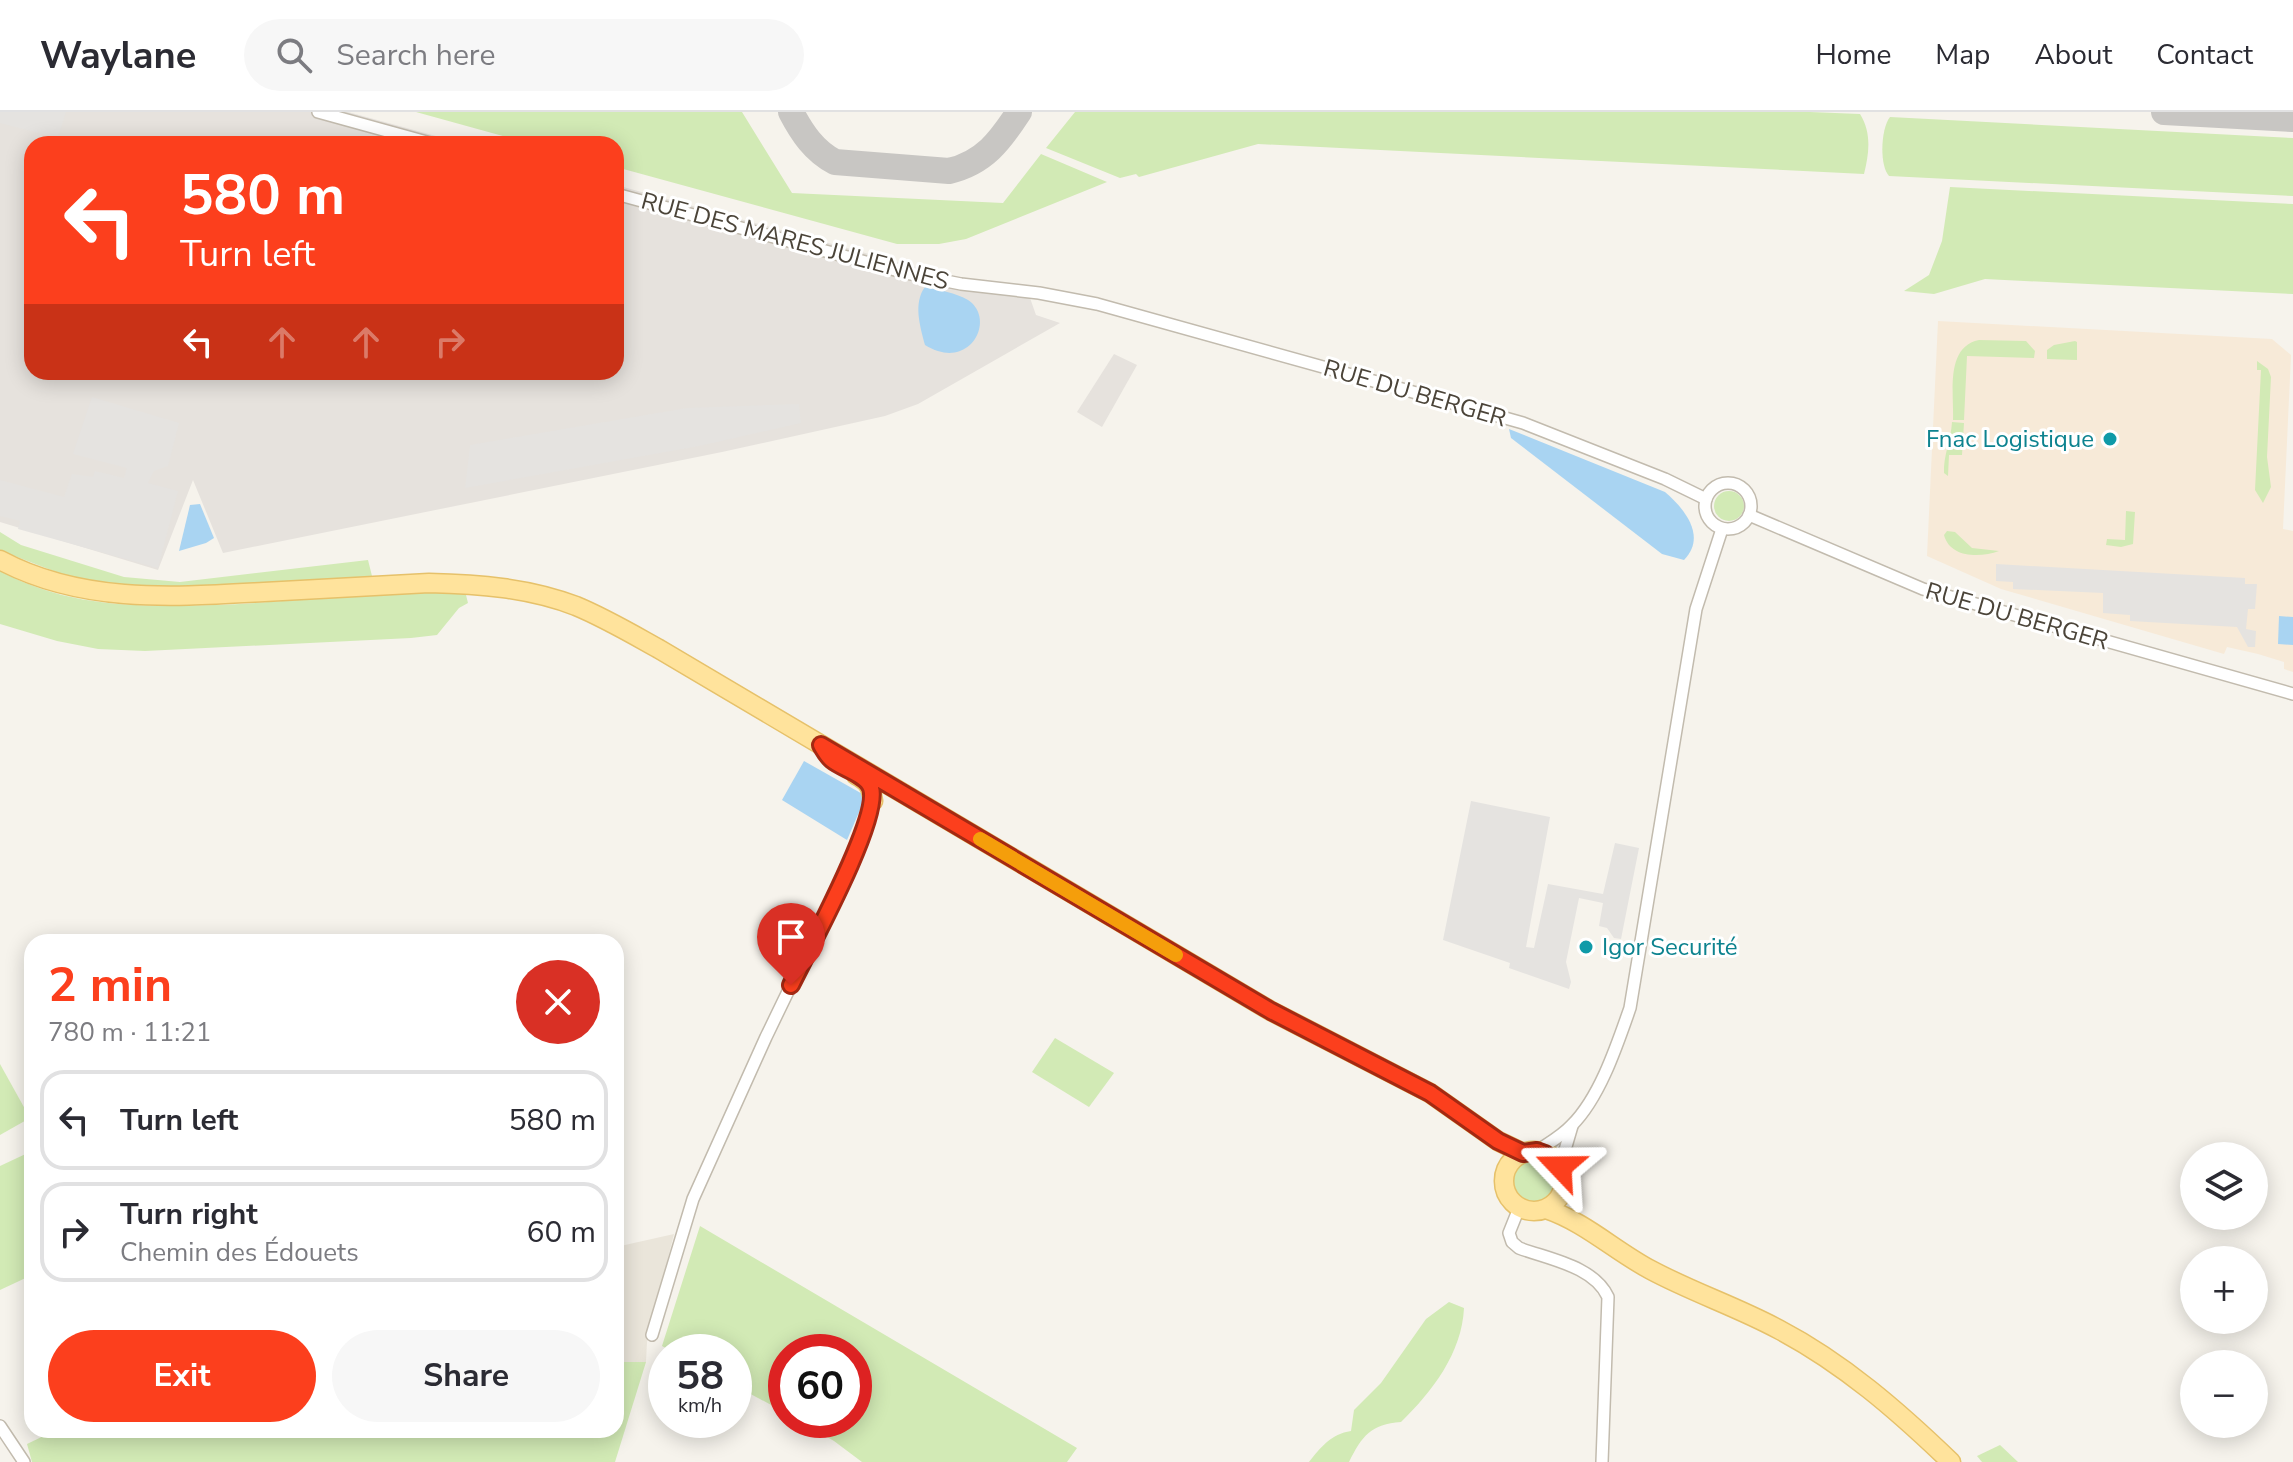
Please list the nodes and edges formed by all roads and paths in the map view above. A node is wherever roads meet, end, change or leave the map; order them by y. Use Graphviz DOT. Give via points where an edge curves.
graph roads {
  1 [pos="318,112"];
  2 [pos="405,136"];
  3 [pos="624,196"];
  4 [pos="1162,322"];
  5 [pos="1706,499"];
  6 [pos="1749,515"];
  7 [pos="1722,529"];
  8 [pos="0,560"];
  9 [pos="2293,694"];
  10 [pos="821,745"];
  11 [pos="873,801"];
  12 [pos="940,815"];
  13 [pos="1458,1111"];
  14 [pos="1573,1125"];
  15 [pos="1530,1152"];
  16 [pos="1560,1167"];
  17 [pos="1505,1174"];
  18 [pos="1563,1186"];
  19 [pos="1519,1208"];
  20 [pos="1546,1209"];
  21 [pos="1622,1251"];
  22 [pos="652,1334"];
  23 [pos="0,1426"];
  24 [pos="5,1442"];
  25 [pos="24,1462"];
  26 [pos="1602,1462"];
  27 [pos="1951,1462"];
  1 -- 2 [label="street"];
  3 -- 4 [label="street, RUE DES MARES JULIENNES" via="914,275 1039,293"];
  4 -- 5 [label="street, RUE DU BERGER" via="1523,423"];
  5 -- 6 [label="street" via="1719,485 1737,485 1749,498"];
  5 -- 7 [label="street" via="1706,515"];
  6 -- 7 [label="street" via="1737,528"];
  6 -- 9 [label="street, RUE DU BERGER" via="1923,589"];
  7 -- 14 [label="street" via="1696,609 1630,1008 1610,1061"];
  8 -- 10 [label="main road" via="49,580 132,596 429,583 488,585 545,596 616,625"];
  10 -- 11 [label="main road" via="830,758 867,782"];
  10 -- 12 [label="main road"];
  11 -- 12 [label="main road" via="882,791 927,816"];
  11 -- 22 [label="street" via="854,855 693,1199"];
  12 -- 13 [label="main road" via="1271,1011"];
  13 -- 15 [label="main road" via="1498,1141"];
  13 -- 17 [label="main road" via="1489,1144"];
  14 -- 15 [label="street"];
  14 -- 16 [label="street"];
  15 -- 16 [label="main road" via="1550,1156"];
  15 -- 17 [label="main road" via="1513,1159"];
  16 -- 18 [label="main road"];
  17 -- 19 [label="main road" via="1507,1195"];
  18 -- 20 [label="main road"];
  18 -- 21 [label="main road" via="1579,1212"];
  19 -- 20 [label="main road"];
  19 -- 26 [label="street" via="1509,1233 1512,1242 1586,1273 1608,1297"];
  20 -- 21 [label="main road"];
  21 -- 27 [label="main road" via="1649,1269 1779,1329 1834,1363 1877,1394"];
  23 -- 24 [label="street"];
  24 -- 25 [label="street"];
}
